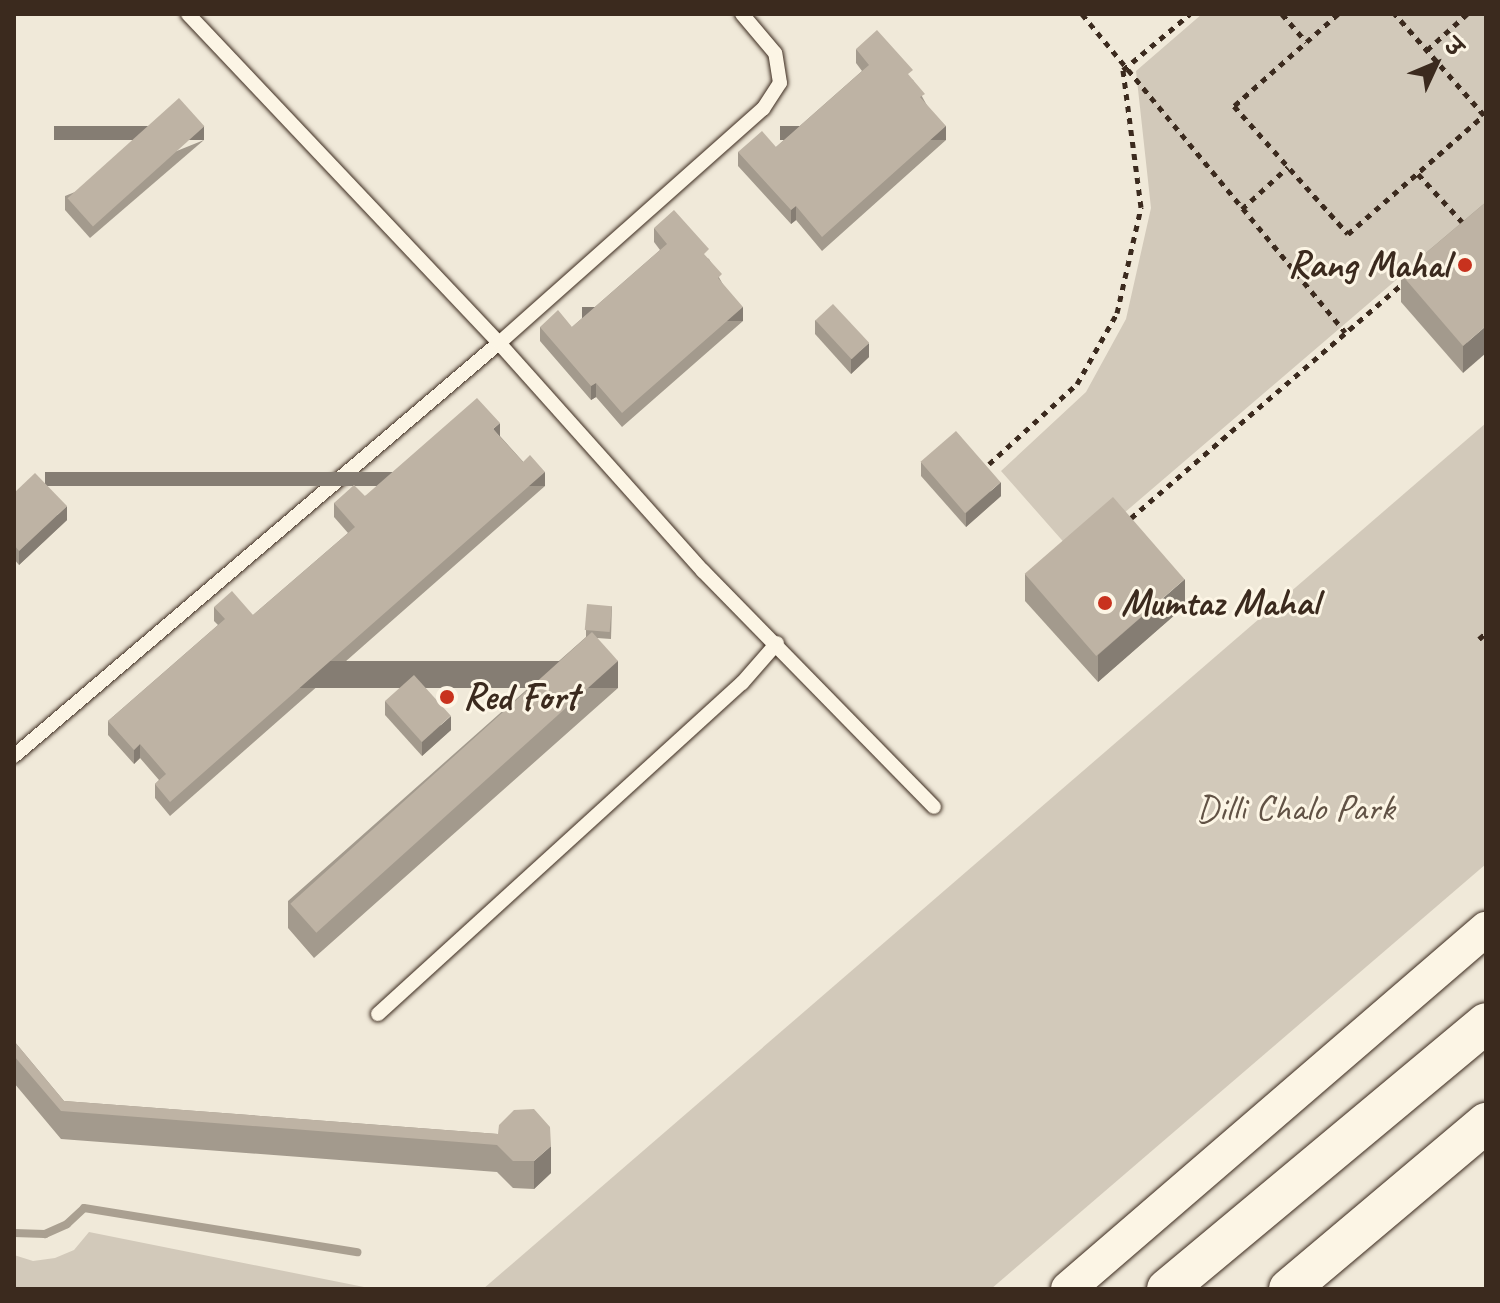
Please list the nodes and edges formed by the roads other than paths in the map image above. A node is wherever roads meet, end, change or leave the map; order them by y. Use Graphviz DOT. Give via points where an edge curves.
graph roads {
  1 [pos="188,14"];
  2 [pos="742,14"];
  3 [pos="499,343"];
  4 [pos="777,643"];
  5 [pos="14,756"];
  6 [pos="934,807"];
  7 [pos="1486,929"];
  8 [pos="378,1014"];
  9 [pos="1486,1023"];
  10 [pos="1486,1123"];
  11 [pos="1068,1289"];
  12 [pos="1167,1289"];
  13 [pos="1289,1289"];
  1 -- 3 [label="lane"];
  2 -- 3 [label="lane" via="775,53 780,83 763,109"];
  3 -- 4 [label="lane" via="703,571"];
  3 -- 5 [label="lane"];
  4 -- 6 [label="lane"];
  4 -- 8 [label="lane" via="742,683"];
  7 -- 11 [label="street"];
  9 -- 12 [label="main road"];
  10 -- 13 [label="main road"];
}
